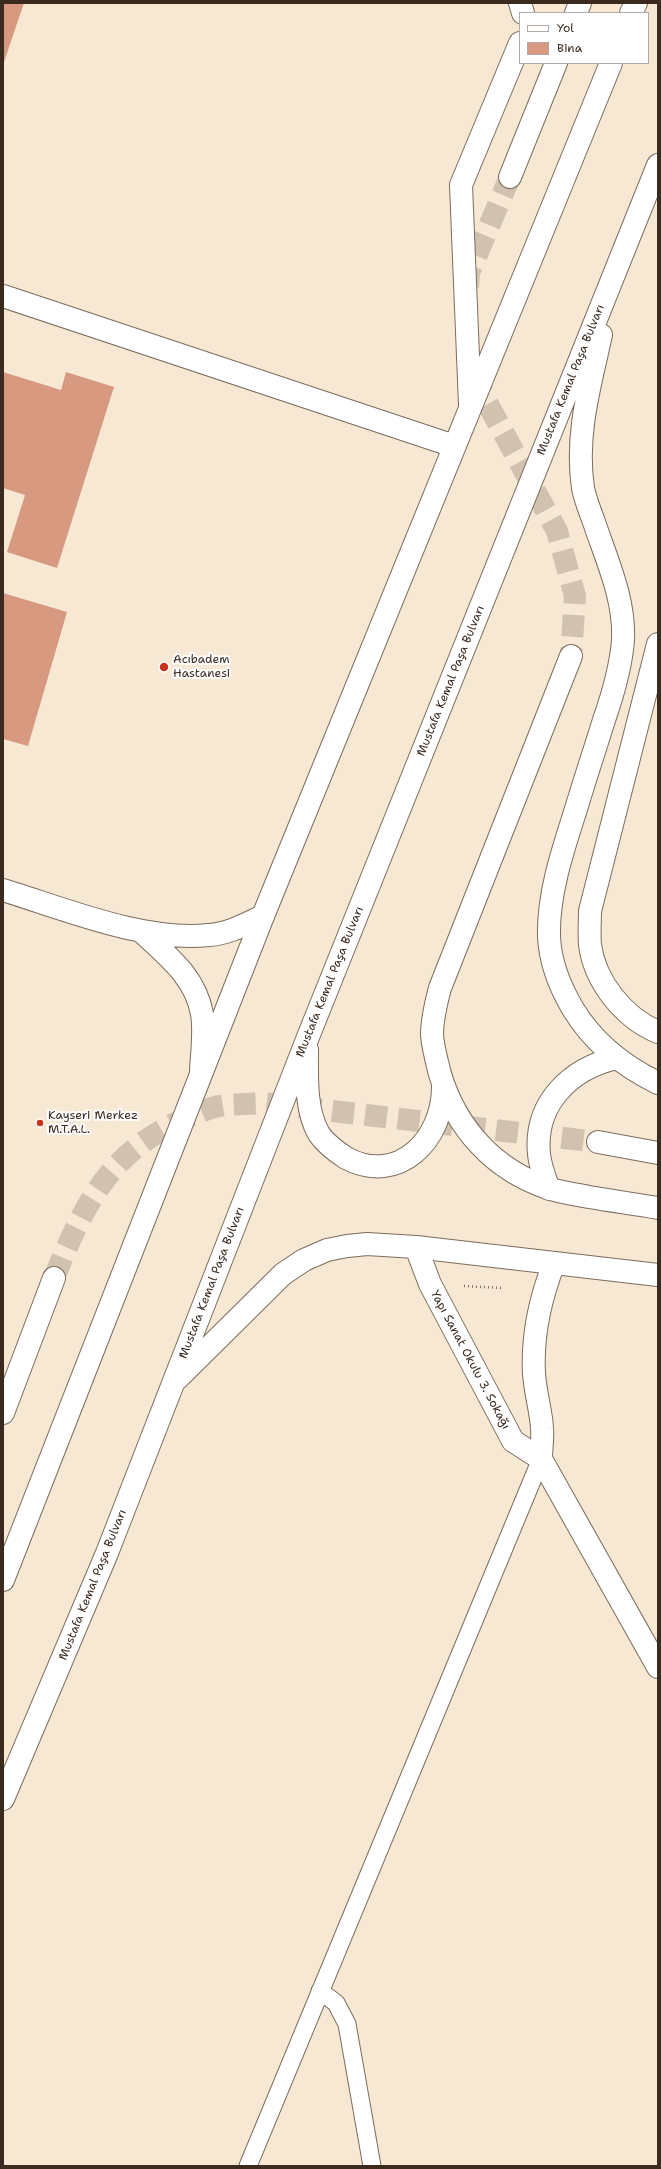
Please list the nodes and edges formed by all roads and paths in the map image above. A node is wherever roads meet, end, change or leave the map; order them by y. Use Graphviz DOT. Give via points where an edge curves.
graph roads {
  1 [pos="636,3"];
  2 [pos="632,12"];
  3 [pos="519,45"];
  4 [pos="556,64"];
  5 [pos="611,64"];
  6 [pos="658,164"];
  7 [pos="510,177"];
  8 [pos="616,269"];
  9 [pos="3,296"];
  10 [pos="470,405"];
  11 [pos="454,446"];
  12 [pos="658,644"];
  13 [pos="571,656"];
  14 [pos="3,890"];
  15 [pos="264,916"];
  16 [pos="143,933"];
  17 [pos="658,1032"];
  18 [pos="308,1037"];
  19 [pos="617,1058"];
  20 [pos="201,1076"];
  21 [pos="658,1083"];
  22 [pos="443,1084"];
  23 [pos="598,1142"];
  24 [pos="658,1153"];
  25 [pos="549,1189"];
  26 [pos="658,1208"];
  27 [pos="416,1248"];
  28 [pos="554,1263"];
  29 [pos="658,1275"];
  30 [pos="54,1278"];
  31 [pos="173,1383"];
  32 [pos="3,1413"];
  33 [pos="541,1458"];
  34 [pos="3,1580"];
  35 [pos="658,1667"];
  36 [pos="3,1799"];
  37 [pos="320,1991"];
  38 [pos="248,2166"];
  39 [pos="372,2166"];
  1 -- 2 [label="main road"];
  3 -- 10 [label="main road" via="461,185"];
  4 -- 7 [label="main road"];
  5 -- 10 [label="main road"];
  6 -- 8 [label="main road, Mustafa Kemal Paşa Bulvarı"];
  8 -- 18 [label="main road, Mustafa Kemal Paşa Bulvarı"];
  8 -- 19 [label="main road" via="585,407 581,462 583,490 617,588 622,618 622,653 616,681 565,842 549,911 549,938 557,976 564,994 596,1039"];
  9 -- 11 [label="main road"];
  10 -- 11 [label="main road"];
  11 -- 15 [label="main road"];
  12 -- 17 [label="main road" via="590,911 590,946 601,977 619,1006"];
  13 -- 22 [label="main road" via="440,988 434,1011 432,1036"];
  14 -- 16 [label="main road"];
  15 -- 16 [label="main road" via="210,935"];
  15 -- 20 [label="main road"];
  16 -- 20 [label="main road" via="176,964 197,995 202,1015"];
  18 -- 22 [label="main road" via="307,1071 313,1120 319,1135 330,1146 356,1163 387,1166 414,1153 430,1135 440,1116"];
  18 -- 31 [label="main road, Mustafa Kemal Paşa Bulvarı"];
  19 -- 21 [label="main road"];
  19 -- 25 [label="main road" via="597,1062 580,1072 564,1084 552,1099 544,1116 539,1141 542,1171"];
  20 -- 34 [label="main road"];
  22 -- 25 [label="main road" via="453,1108 467,1131 484,1150 504,1168"];
  23 -- 24 [label="main road"];
  25 -- 26 [label="main road"];
  27 -- 28 [label="main road"];
  27 -- 31 [label="main road" via="367,1244 347,1246 328,1250 304,1260 283,1274"];
  27 -- 33 [label="main road, Yapı Sanat Okulu 3. Sokağı" via="430,1284 513,1441"];
  28 -- 29 [label="main road"];
  28 -- 33 [label="main road" via="537,1317 534,1344 536,1400 542,1428"];
  30 -- 32 [label="main road"];
  31 -- 36 [label="main road, Mustafa Kemal Paşa Bulvarı" via="107,1552"];
  33 -- 35 [label="main road, Yapı Sanat Okulu 3. Sokağı"];
  33 -- 37 [label="lane"];
  37 -- 38 [label="lane"];
  37 -- 39 [label="lane" via="336,2003 347,2024"];
}
